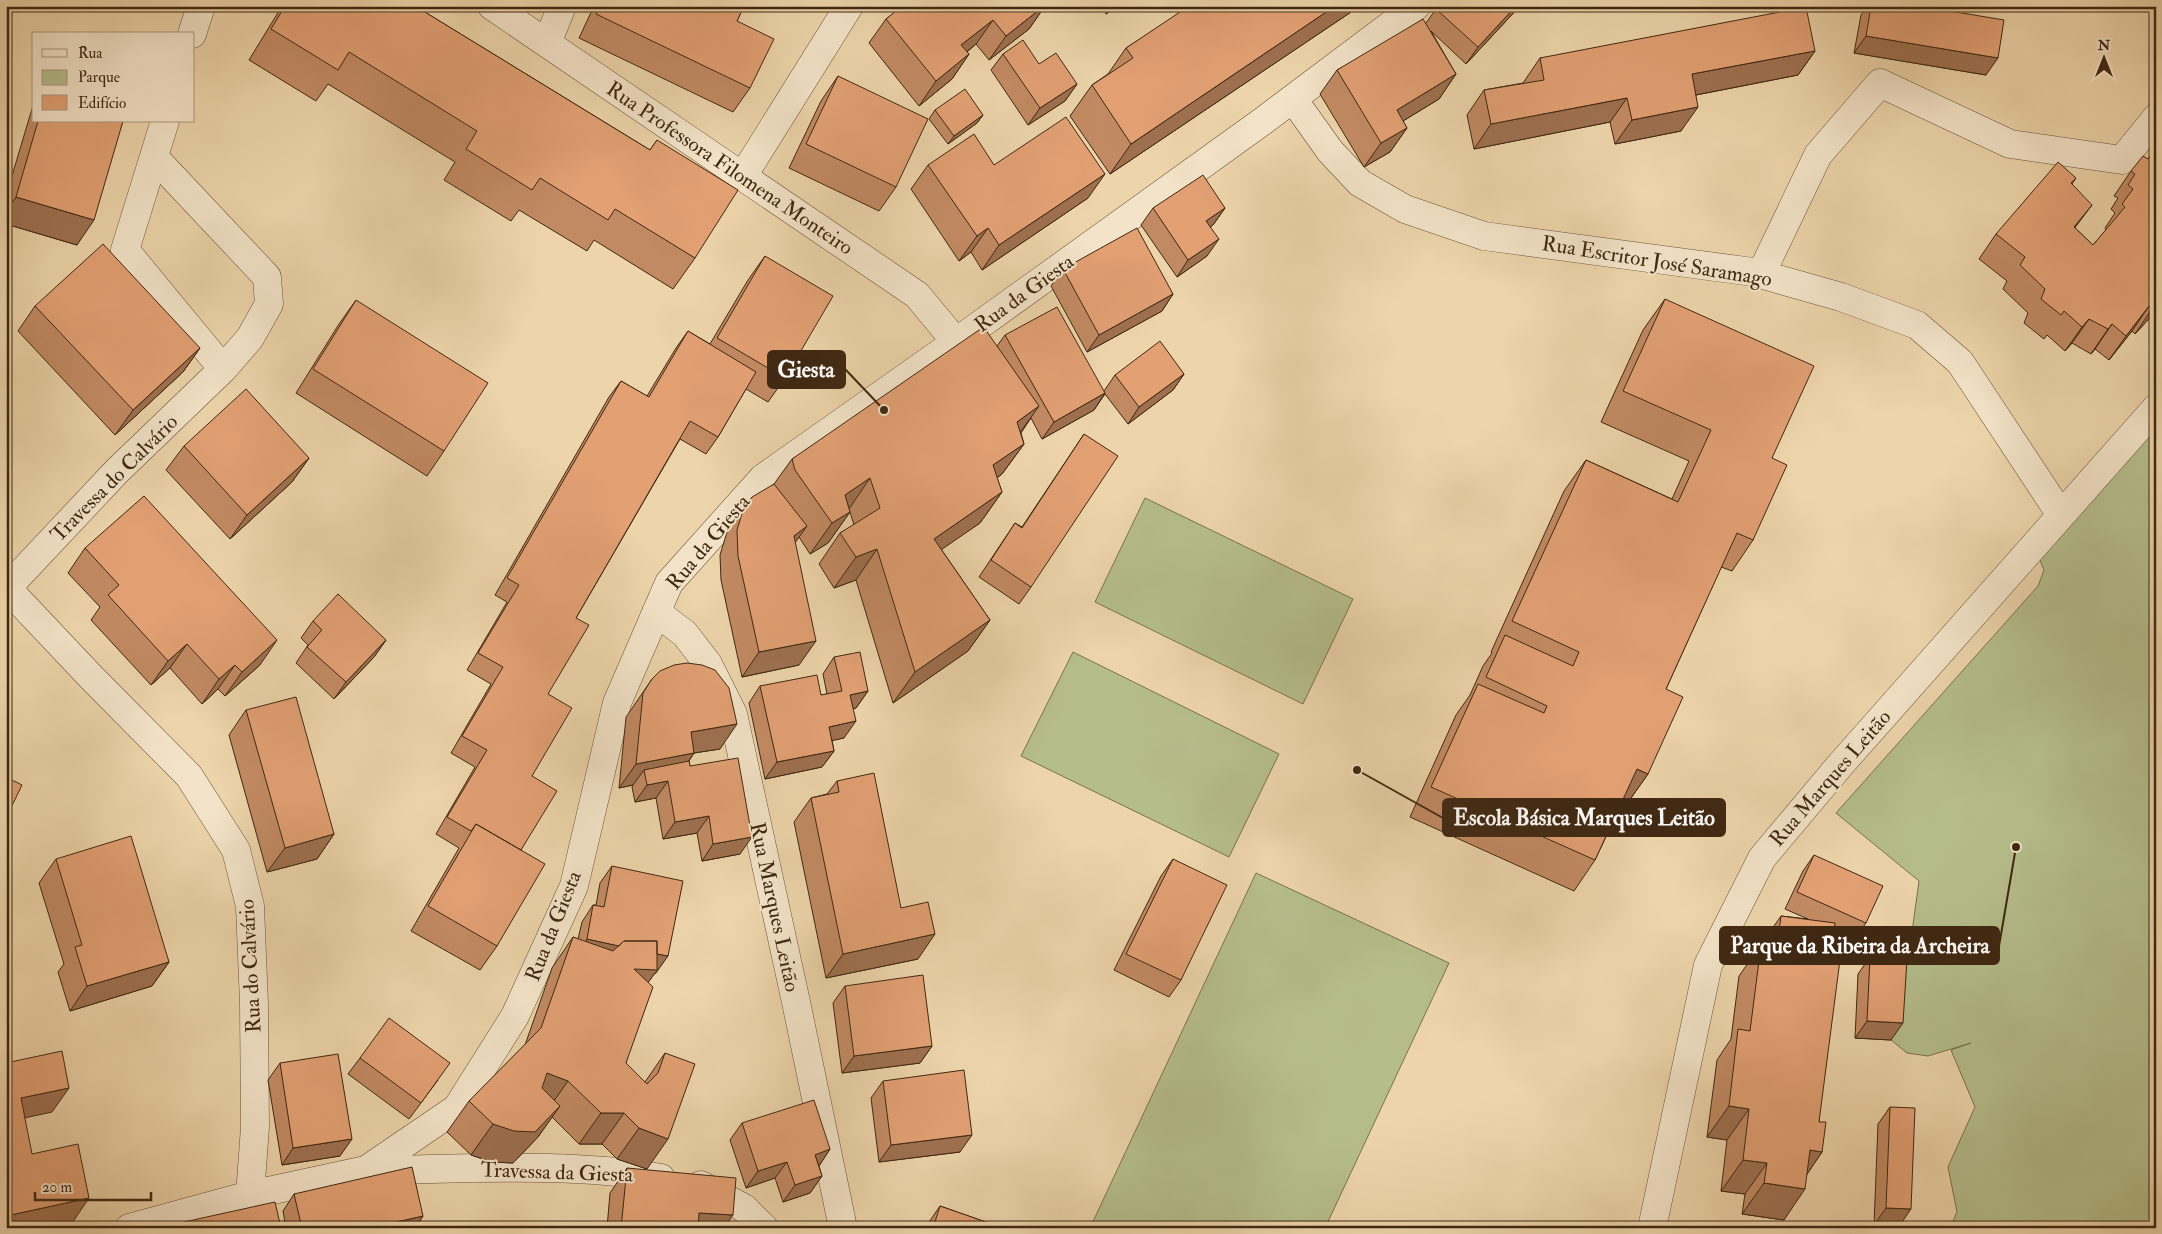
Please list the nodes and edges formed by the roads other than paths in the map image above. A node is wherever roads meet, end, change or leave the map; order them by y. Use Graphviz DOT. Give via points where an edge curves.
graph roads {
  1 [pos="201,6"];
  2 [pos="492,6"];
  3 [pos="562,6"];
  4 [pos="849,6"];
  5 [pos="1416,6"];
  6 [pos="193,32"];
  7 [pos="547,43"];
  8 [pos="1293,99"];
  9 [pos="2156,118"];
  10 [pos="165,122"];
  11 [pos="154,157"];
  12 [pos="743,176"];
  13 [pos="1761,274"];
  14 [pos="956,342"];
  15 [pos="223,369"];
  16 [pos="2156,408"];
  17 [pos="2061,515"];
  18 [pos="7,588"];
  19 [pos="656,612"];
  20 [pos="366,1170"];
  21 [pos="250,1194"];
  22 [pos="129,1228"];
  23 [pos="764,1228"];
  24 [pos="843,1228"];
  25 [pos="1652,1228"];
  1 -- 6 [label="street"];
  2 -- 7 [label="street, Rua Professora Filomena Monteiro"];
  3 -- 7 [label="street"];
  4 -- 12 [label="street"];
  5 -- 8 [label="street, Rua da Giesta"];
  7 -- 12 [label="street, Rua Professora Filomena Monteiro"];
  8 -- 13 [label="street, Rua Escritor José Saramago" via="1330,151 1360,183 1405,209 1484,236"];
  8 -- 14 [label="street, Rua da Giesta"];
  9 -- 13 [label="street" via="2122,160 2010,144 1880,83 1818,155"];
  10 -- 11 [label="street"];
  11 -- 15 [label="street" via="125,250"];
  11 -- 15 [label="street, Travessa do Calvário" via="266,277 269,304 250,338"];
  12 -- 14 [label="street, Rua Professora Filomena Monteiro" via="917,295"];
  13 -- 17 [label="street, Rua Escritor José Saramago" via="1841,297 1917,326 1960,362"];
  14 -- 19 [label="street, Rua da Giesta" via="763,478 669,583"];
  15 -- 18 [label="street, Travessa do Calvário" via="116,472"];
  16 -- 17 [label="street, Rua Marques Leitão"];
  17 -- 25 [label="street, Rua Marques Leitão" via="1762,858 1708,965"];
  18 -- 21 [label="street, Rua do Calvário" via="189,776 236,850 250,906 254,994 255,1127"];
  19 -- 20 [label="street, Rua da Giesta" via="617,702 574,886 515,1016 457,1108"];
  19 -- 24 [label="street, Rua Marques Leitão" via="685,634 708,664 733,714"];
  20 -- 21 [label="street, Rua da Giesta"];
  20 -- 23 [label="street, Travessa da Giesta" via="560,1169 635,1173 703,1186 744,1208"];
  21 -- 22 [label="street, Rua da Giesta"];
}
